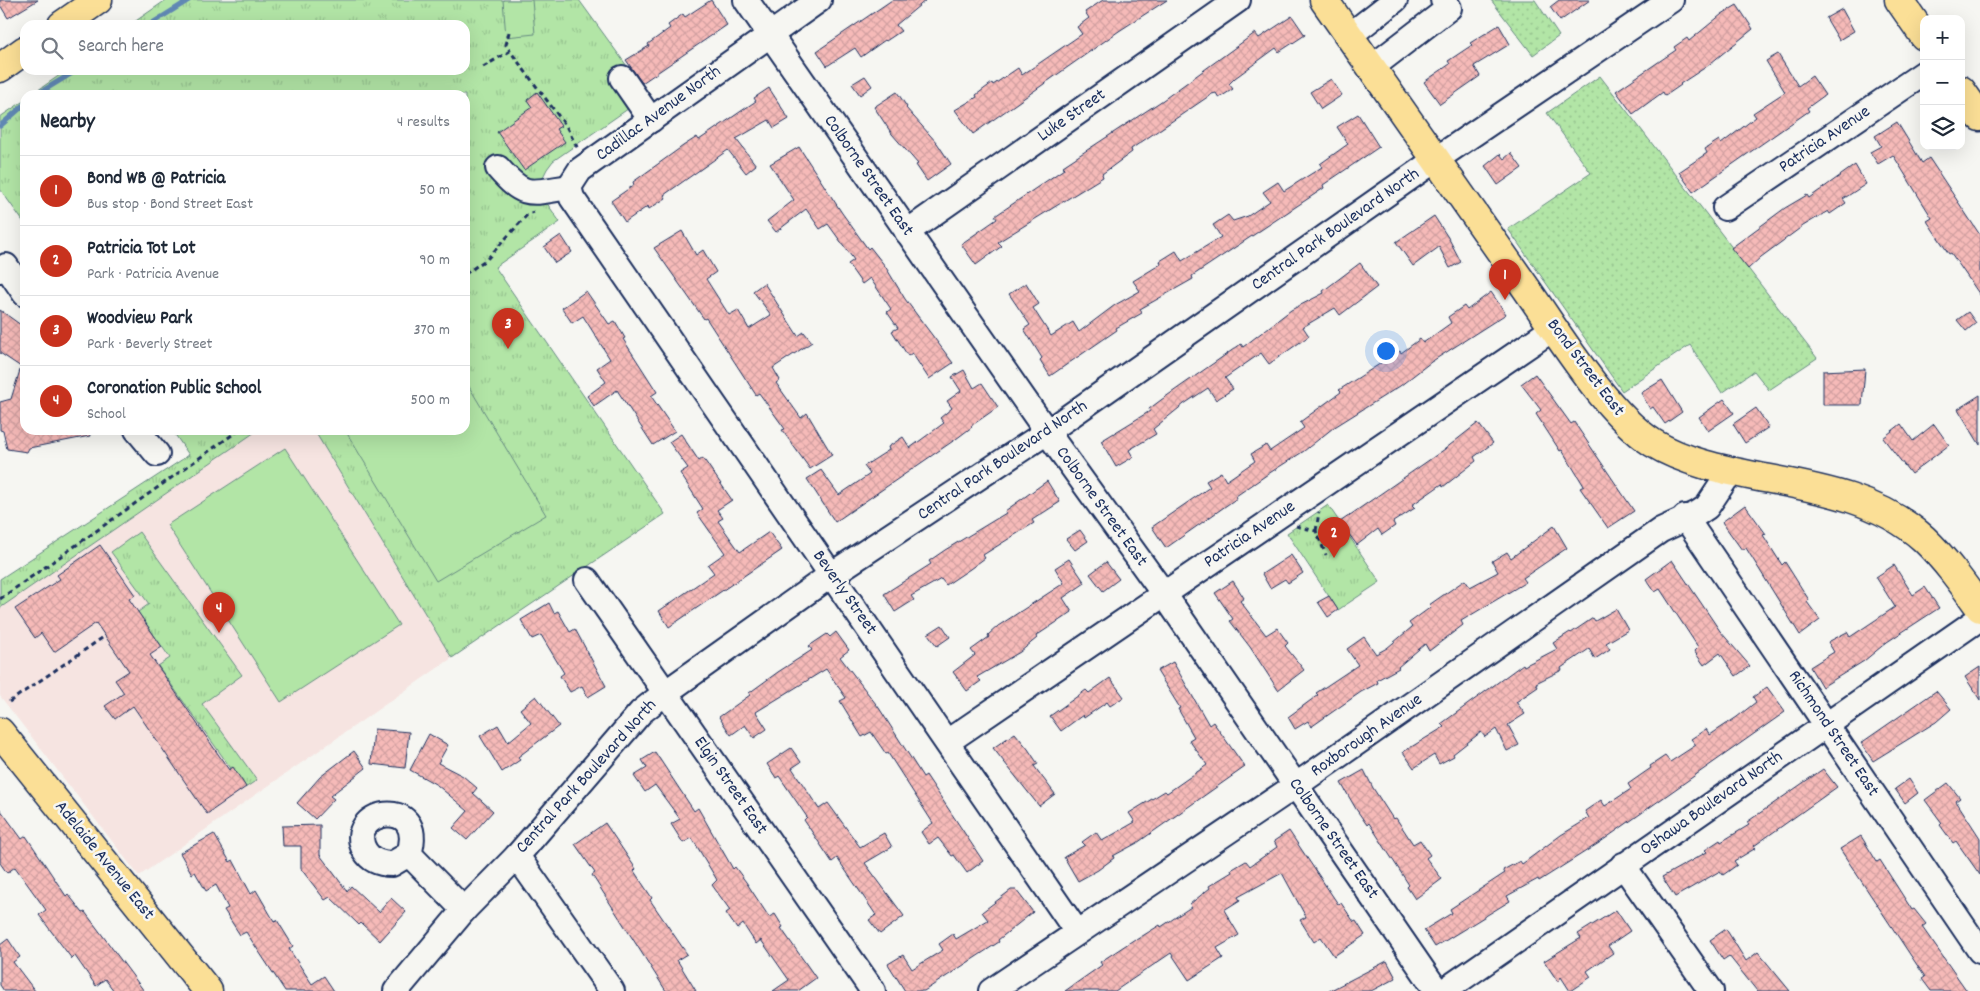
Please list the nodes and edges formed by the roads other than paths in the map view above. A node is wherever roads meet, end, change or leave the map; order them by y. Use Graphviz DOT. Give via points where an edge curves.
graph roads {
  1 [pos="746,0"];
  2 [pos="819,0"];
  3 [pos="1238,0"];
  4 [pos="1324,0"];
  5 [pos="1395,0"];
  6 [pos="1443,0"];
  7 [pos="1672,0"];
  8 [pos="1899,0"];
  9 [pos="91,2"];
  10 [pos="68,20"];
  11 [pos="1920,30"];
  12 [pos="770,34"];
  13 [pos="1349,36"];
  14 [pos="20,54"];
  15 [pos="0,68"];
  16 [pos="1371,68"];
  17 [pos="1920,76"];
  18 [pos="622,78"];
  19 [pos="1965,96"];
  20 [pos="1980,117"];
  21 [pos="652,120"];
  22 [pos="1436,160"];
  23 [pos="498,168"];
  24 [pos="569,187"];
  25 [pos="1725,208"];
  26 [pos="907,232"];
  27 [pos="0,270"];
  28 [pos="20,287"];
  29 [pos="1554,328"];
  30 [pos="1047,432"];
  31 [pos="141,435"];
  32 [pos="158,454"];
  33 [pos="1731,471"];
  34 [pos="1685,518"];
  35 [pos="831,575"];
  36 [pos="588,580"];
  37 [pos="1164,594"];
  38 [pos="1980,608"];
  39 [pos="1980,618"];
  40 [pos="665,693"];
  41 [pos="1826,725"];
  42 [pos="0,732"];
  43 [pos="947,742"];
  44 [pos="1295,786"];
  45 [pos="409,854"];
  46 [pos="517,856"];
  47 [pos="1623,865"];
  48 [pos="464,910"];
  49 [pos="1077,932"];
  50 [pos="1980,951"];
  51 [pos="208,991"];
  52 [pos="396,991"];
  53 [pos="612,991"];
  54 [pos="873,991"];
  55 [pos="991,991"];
  56 [pos="1437,991"];
  57 [pos="1444,991"];
  58 [pos="1711,991"];
  1 -- 12 [label="street, Colborne Street East"];
  2 -- 12 [label="street, Cadillac Avenue North"];
  3 -- 26 [label="street, Luke Street"];
  4 -- 13 [label="main road, Bond Street East"];
  5 -- 13 [label="street"];
  6 -- 16 [label="street" via="1449,8"];
  7 -- 22 [label="street, Central Park Boulevard North"];
  8 -- 11 [label="main road"];
  9 -- 10 [label="main road"];
  12 -- 21 [label="street, Cadillac Avenue North"];
  12 -- 26 [label="street, Colborne Street East"];
  13 -- 16 [label="main road, Bond Street East"];
  14 -- 15 [label="main road"];
  16 -- 22 [label="main road, Bond Street East"];
  17 -- 25 [label="street, Patricia Avenue"];
  18 -- 21 [label="street"];
  19 -- 20 [label="main road"];
  21 -- 24 [label="street, Cadillac Avenue North" via="580,170"];
  22 -- 29 [label="main road, Bond Street East"];
  22 -- 30 [label="street, Central Park Boulevard North"];
  23 -- 24 [label="street" via="514,186 534,193"];
  24 -- 35 [label="street, Beverly Street" via="572,198"];
  26 -- 30 [label="street, Colborne Street East"];
  27 -- 28 [label="street" via="6,266"];
  29 -- 33 [label="main road, Bond Street East" via="1612,406 1652,443"];
  29 -- 37 [label="street, Patricia Avenue"];
  30 -- 35 [label="street, Central Park Boulevard North"];
  30 -- 37 [label="street, Colborne Street East"];
  31 -- 32 [label="street"];
  33 -- 34 [label="street, Roxborough Avenue" via="1707,507"];
  33 -- 38 [label="main road, Bond Street East" via="1845,496 1886,512 1924,540"];
  34 -- 41 [label="street, Richmond Street East"];
  34 -- 44 [label="street, Roxborough Avenue" via="1661,530"];
  35 -- 40 [label="street, Central Park Boulevard North"];
  35 -- 43 [label="street, Beverly Street"];
  36 -- 40 [label="street, Elgin Street East"];
  37 -- 43 [label="street, Patricia Avenue"];
  37 -- 44 [label="street, Colborne Street East"];
  39 -- 41 [label="street, Oshawa Boulevard North"];
  40 -- 46 [label="street, Central Park Boulevard North" via="642,712"];
  40 -- 54 [label="street, Elgin Street East"];
  41 -- 47 [label="street, Oshawa Boulevard North"];
  41 -- 50 [label="street, Richmond Street East"];
  42 -- 51 [label="main road, Adelaide Avenue East"];
  43 -- 49 [label="street, Beverly Street"];
  44 -- 49 [label="street, Roxborough Avenue"];
  44 -- 56 [label="street, Colborne Street East"];
  45 -- 48 [label="street"];
  46 -- 48 [label="street, Central Park Boulevard North"];
  46 -- 53 [label="street"];
  47 -- 57 [label="street, Oshawa Boulevard North"];
  47 -- 58 [label="street"];
  48 -- 52 [label="street, Central Park Boulevard North"];
  49 -- 55 [label="street, Roxborough Avenue"];
}
